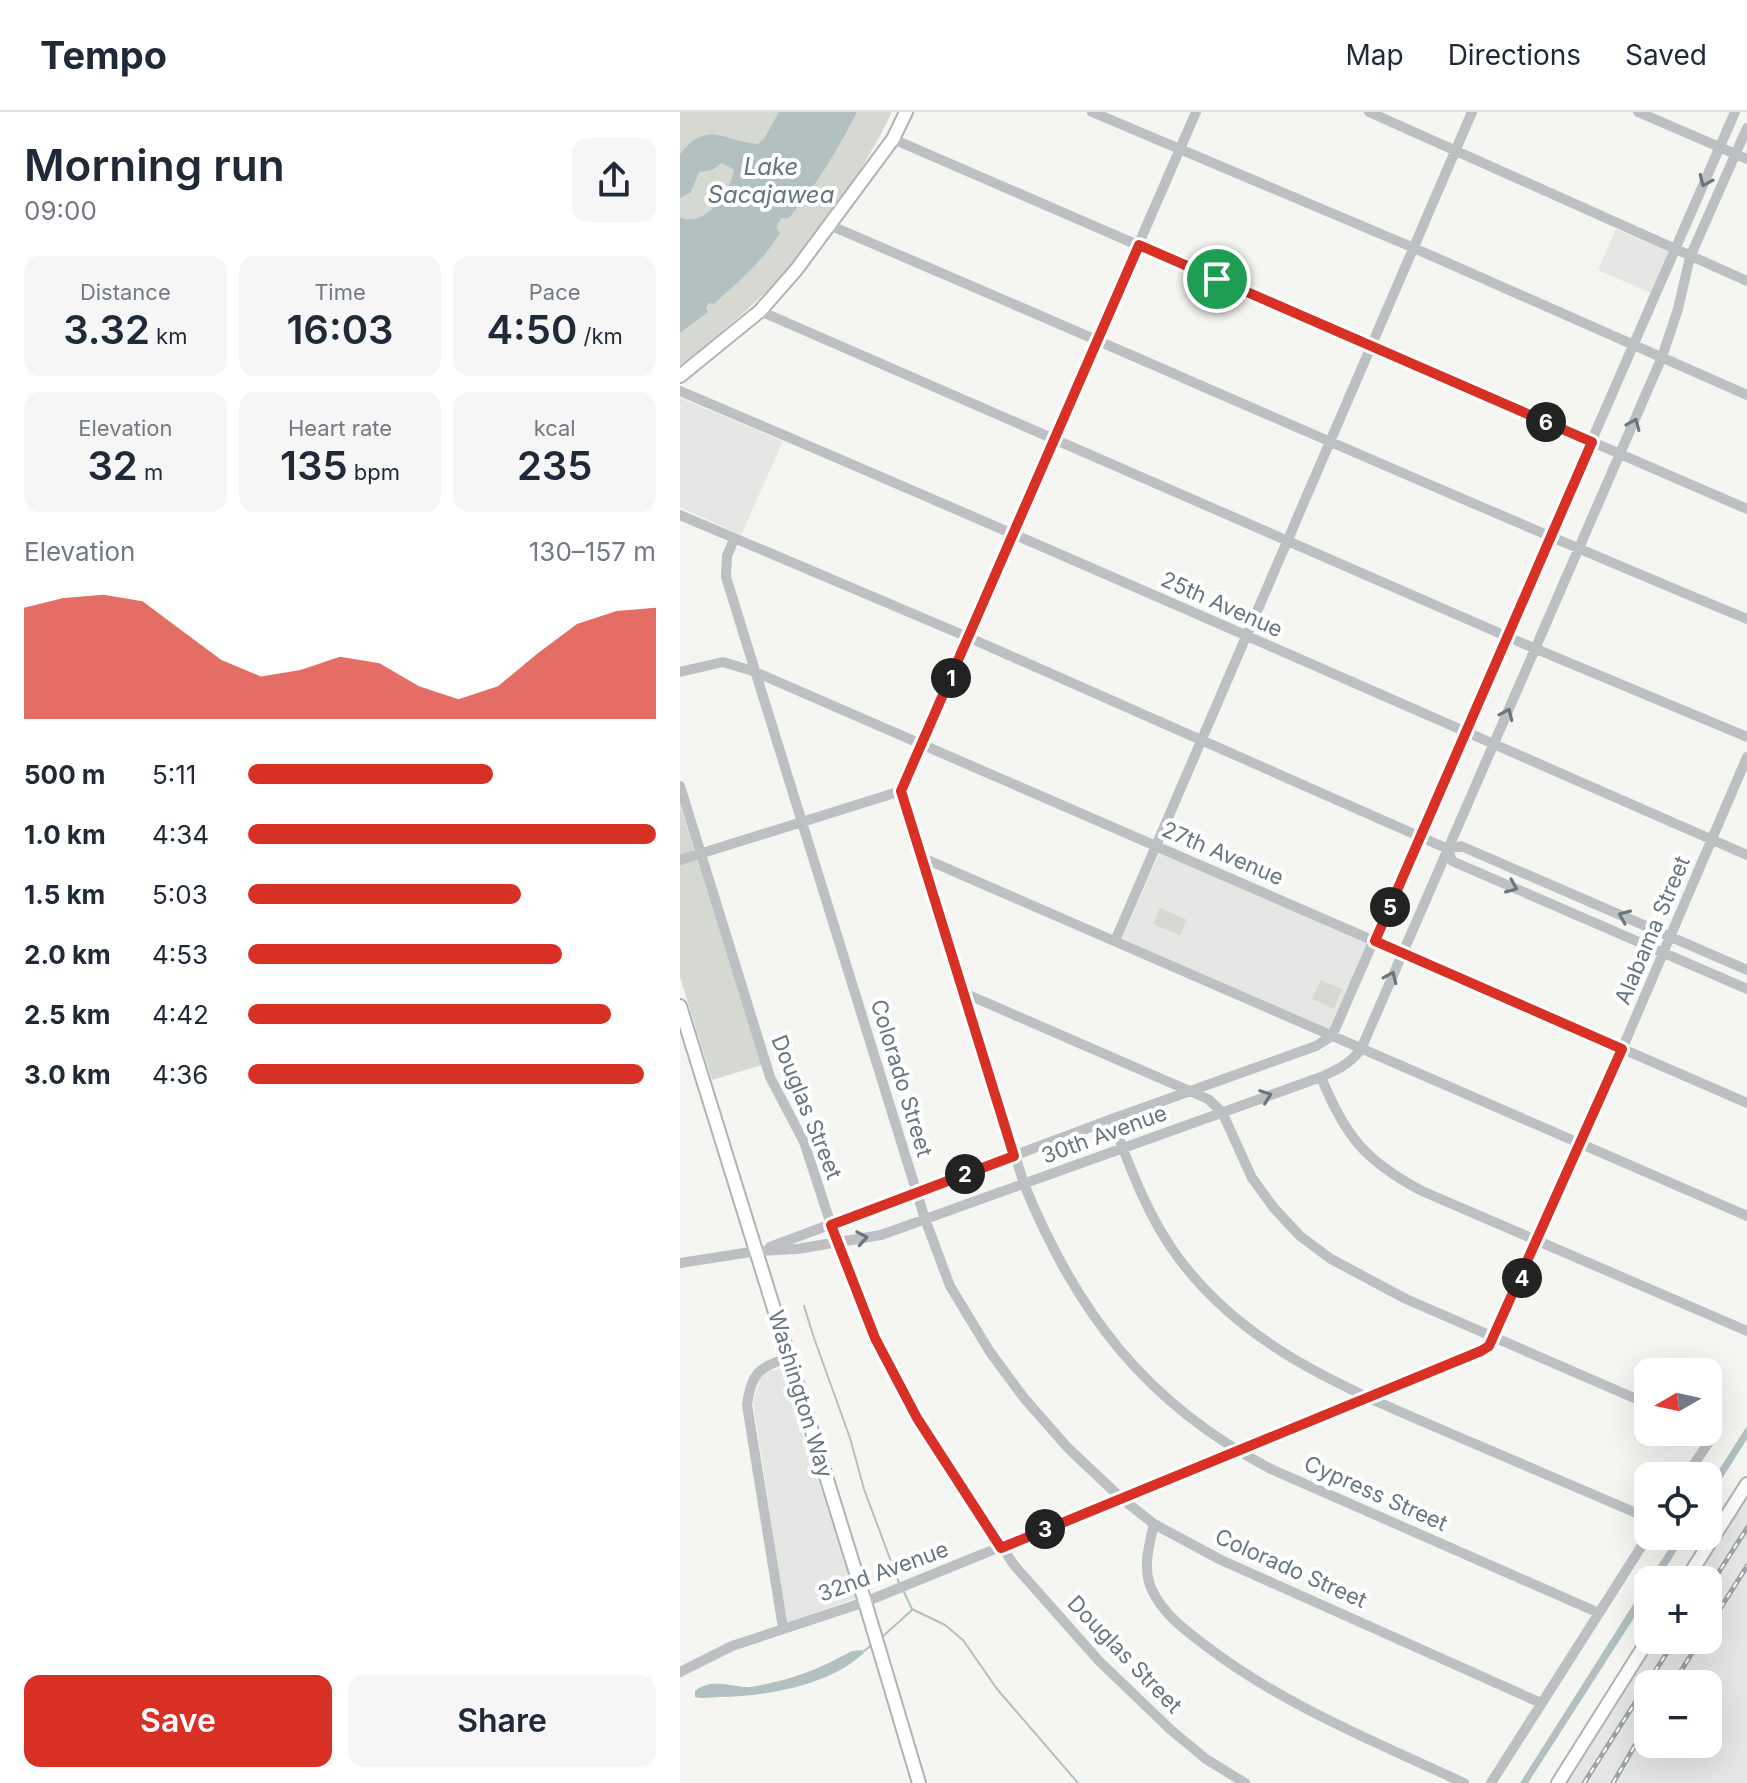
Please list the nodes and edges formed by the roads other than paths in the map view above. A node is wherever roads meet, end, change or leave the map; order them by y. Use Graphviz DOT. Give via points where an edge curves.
graph roads {
  1 [pos="906,112"];
  2 [pos="1092,112"];
  3 [pos="1196,112"];
  4 [pos="1369,112"];
  5 [pos="1472,112"];
  6 [pos="1638,112"];
  7 [pos="1735,112"];
  8 [pos="1747,128"];
  9 [pos="893,139"];
  10 [pos="1719,147"];
  11 [pos="1180,148"];
  12 [pos="1455,149"];
  13 [pos="1736,154"];
  14 [pos="1747,159"];
  15 [pos="829,225"];
  16 [pos="1139,245"];
  17 [pos="1414,248"];
  18 [pos="1674,250"];
  19 [pos="1690,257"];
  20 [pos="1747,281"];
  21 [pos="760,311"];
  22 [pos="1099,340"];
  23 [pos="1373,345"];
  24 [pos="1634,345"];
  25 [pos="1662,357"];
  26 [pos="680,376"];
  27 [pos="680,391"];
  28 [pos="1747,395"];
  29 [pos="1055,437"];
  30 [pos="1330,441"];
  31 [pos="1592,442"];
  32 [pos="1620,456"];
  33 [pos="1747,509"];
  34 [pos="680,515"];
  35 [pos="1013,532"];
  36 [pos="1550,538"];
  37 [pos="734,539"];
  38 [pos="1288,540"];
  39 [pos="1579,550"];
  40 [pos="1747,619"];
  41 [pos="1507,636"];
  42 [pos="1246,637"];
  43 [pos="970,638"];
  44 [pos="1536,649"];
  45 [pos="753,671"];
  46 [pos="680,672"];
  47 [pos="1466,732"];
  48 [pos="1747,737"];
  49 [pos="1200,741"];
  50 [pos="921,744"];
  51 [pos="1493,744"];
  52 [pos="1747,757"];
  53 [pos="680,786"];
  54 [pos="901,791"];
  55 [pos="802,822"];
  56 [pos="1420,837"];
  57 [pos="1712,840"];
  58 [pos="1155,846"];
  59 [pos="1448,849"];
  60 [pos="701,853"];
  61 [pos="1747,855"];
  62 [pos="923,858"];
  63 [pos="680,860"];
  64 [pos="1672,937"];
  65 [pos="1115,941"];
  66 [pos="1375,941"];
  67 [pos="1402,953"];
  68 [pos="1665,953"];
  69 [pos="1747,970"];
  70 [pos="1747,989"];
  71 [pos="964,993"];
  72 [pos="680,1006"];
  73 [pos="1332,1036"];
  74 [pos="1361,1049"];
  75 [pos="1622,1049"];
  76 [pos="1321,1077"];
  77 [pos="1189,1091"];
  78 [pos="1747,1103"];
  79 [pos="1222,1112"];
  80 [pos="1112,1119"];
  81 [pos="1581,1145"];
  82 [pos="1122,1147"];
  83 [pos="1014,1156"];
  84 [pos="1024,1184"];
  85 [pos="916,1191"];
  86 [pos="1747,1216"];
  87 [pos="925,1219"];
  88 [pos="831,1225"];
  89 [pos="1538,1241"];
  90 [pos="837,1243"];
  91 [pos="757,1251"];
  92 [pos="680,1263"];
  93 [pos="1747,1331"];
  94 [pos="1495,1337"];
  95 [pos="789,1358"];
  96 [pos="1368,1397"];
  97 [pos="1634,1398"];
  98 [pos="1236,1451"];
  99 [pos="1747,1484"];
  100 [pos="1121,1498"];
  101 [pos="1634,1512"];
  102 [pos="1154,1524"];
  103 [pos="1001,1548"];
  104 [pos="1639,1550"];
  105 [pos="1695,1566"];
  106 [pos="865,1602"];
  107 [pos="1599,1613"];
  108 [pos="783,1628"];
  109 [pos="1639,1654"];
  110 [pos="680,1669"];
  111 [pos="1541,1703"];
  112 [pos="919,1783"];
  113 [pos="1245,1783"];
  114 [pos="1464,1783"];
  115 [pos="1491,1783"];
  116 [pos="1558,1783"];
  1 -- 9 [label="main road"];
  2 -- 11 [label="street"];
  3 -- 11 [label="street"];
  4 -- 12 [label="street"];
  5 -- 12 [label="street"];
  6 -- 10 [label="street"];
  7 -- 10 [label="street"];
  8 -- 13 [label="street"];
  9 -- 15 [label="main road"];
  9 -- 16 [label="street"];
  10 -- 13 [label="street"];
  10 -- 18 [label="street, one-way"];
  11 -- 16 [label="street"];
  11 -- 17 [label="street"];
  12 -- 17 [label="street"];
  12 -- 18 [label="street"];
  13 -- 14 [label="street"];
  13 -- 19 [label="street"];
  15 -- 21 [label="main road"];
  15 -- 22 [label="street"];
  16 -- 22 [label="street"];
  16 -- 23 [label="street"];
  17 -- 23 [label="street"];
  17 -- 24 [label="street"];
  18 -- 19 [label="street"];
  18 -- 24 [label="street"];
  19 -- 20 [label="street"];
  19 -- 25 [label="street"];
  21 -- 26 [label="main road"];
  21 -- 29 [label="street"];
  22 -- 29 [label="street"];
  22 -- 30 [label="street"];
  23 -- 30 [label="street"];
  23 -- 31 [label="street"];
  24 -- 25 [label="street"];
  24 -- 31 [label="street"];
  25 -- 28 [label="street"];
  32 -- 25 [label="street, one-way"];
  27 -- 35 [label="street, 25th Avenue"];
  29 -- 35 [label="street"];
  29 -- 38 [label="street"];
  30 -- 36 [label="street"];
  30 -- 38 [label="street"];
  31 -- 32 [label="street"];
  31 -- 36 [label="street"];
  32 -- 33 [label="street"];
  32 -- 39 [label="street"];
  34 -- 37 [label="street"];
  35 -- 42 [label="street, 25th Avenue"];
  35 -- 43 [label="street"];
  36 -- 39 [label="street"];
  36 -- 41 [label="street"];
  37 -- 43 [label="street"];
  37 -- 45 [label="street, Colorado Street" via="724,567"];
  38 -- 41 [label="street"];
  38 -- 42 [label="street"];
  39 -- 40 [label="street"];
  39 -- 44 [label="street"];
  41 -- 44 [label="street"];
  41 -- 47 [label="street"];
  42 -- 47 [label="street, 25th Avenue"];
  42 -- 49 [label="street"];
  43 -- 49 [label="street"];
  43 -- 50 [label="street"];
  44 -- 48 [label="street"];
  51 -- 44 [label="street, one-way"];
  45 -- 46 [label="street, 27th Avenue" via="723,662"];
  45 -- 50 [label="street, 27th Avenue"];
  45 -- 55 [label="street, Colorado Street"];
  47 -- 51 [label="street, 25th Avenue"];
  47 -- 56 [label="street"];
  49 -- 56 [label="street"];
  49 -- 58 [label="street"];
  50 -- 54 [label="street"];
  50 -- 58 [label="street, 27th Avenue"];
  51 -- 57 [label="street, 25th Avenue"];
  51 -- 59 [label="street"];
  52 -- 57 [label="street, Alabama Street"];
  53 -- 60 [label="street, Douglas Street"];
  54 -- 55 [label="street"];
  54 -- 62 [label="street, Cypress Street"];
  55 -- 60 [label="street"];
  55 -- 85 [label="street, Colorado Street"];
  56 -- 59 [label="street"];
  56 -- 66 [label="street"];
  57 -- 61 [label="street, 25th Avenue"];
  57 -- 64 [label="street, Alabama Street"];
  58 -- 65 [label="street"];
  58 -- 66 [label="street, 27th Avenue"];
  64 -- 59 [label="street, one-way" via="1461,846"];
  59 -- 67 [label="street"];
  59 -- 68 [label="street, one-way" via="1452,861"];
  60 -- 63 [label="street"];
  60 -- 88 [label="street, Douglas Street" via="770,1077 804,1142"];
  62 -- 65 [label="street"];
  62 -- 71 [label="street, Cypress Street"];
  64 -- 68 [label="street, Alabama Street"];
  64 -- 69 [label="street"];
  65 -- 73 [label="street"];
  66 -- 67 [label="street, 27th Avenue"];
  66 -- 73 [label="street"];
  74 -- 67 [label="street, one-way"];
  67 -- 75 [label="street, 27th Avenue"];
  68 -- 70 [label="street"];
  68 -- 75 [label="street, Alabama Street"];
  71 -- 77 [label="street"];
  71 -- 83 [label="street, Cypress Street"];
  72 -- 91 [label="main road, Washington Way"];
  73 -- 74 [label="street"];
  73 -- 77 [label="street, 30th Avenue"];
  74 -- 76 [label="street, 30th Avenue" via="1346,1066"];
  74 -- 81 [label="street"];
  75 -- 78 [label="street, 27th Avenue"];
  75 -- 81 [label="street, Alabama Street"];
  79 -- 76 [label="street, 30th Avenue, one-way"];
  76 -- 89 [label="street" via="1337,1115 1389,1173"];
  77 -- 79 [label="street"];
  77 -- 80 [label="street, 30th Avenue"];
  79 -- 82 [label="street, 30th Avenue"];
  79 -- 94 [label="street" via="1252,1178 1300,1236 1364,1279"];
  80 -- 82 [label="street"];
  80 -- 83 [label="street, 30th Avenue"];
  81 -- 86 [label="street"];
  81 -- 89 [label="street, Alabama Street"];
  82 -- 84 [label="street, 30th Avenue"];
  82 -- 96 [label="street" via="1155,1221 1208,1292 1278,1351"];
  83 -- 84 [label="street, Cypress Street"];
  83 -- 85 [label="street, 30th Avenue"];
  84 -- 87 [label="street, 30th Avenue"];
  84 -- 98 [label="street, Cypress Street" via="1070,1283 1094,1319 1156,1388"];
  85 -- 87 [label="street, Colorado Street"];
  85 -- 88 [label="street, 30th Avenue"];
  90 -- 87 [label="street, 30th Avenue, one-way"];
  87 -- 100 [label="street, Colorado Street" via="950,1286 990,1352 1068,1448"];
  88 -- 90 [label="street, Douglas Street"];
  88 -- 91 [label="street, 30th Avenue"];
  89 -- 93 [label="street"];
  89 -- 94 [label="street, Alabama Street"];
  90 -- 91 [label="street, 30th Avenue"];
  90 -- 103 [label="street, Douglas Street" via="875,1338 917,1418"];
  91 -- 92 [label="street, 30th Avenue"];
  91 -- 95 [label="main road, Washington Way"];
  94 -- 96 [label="street, 32nd Avenue" via="1481,1351"];
  94 -- 97 [label="street"];
  95 -- 106 [label="main road, Washington Way"];
  95 -- 108 [label="street" via="758,1372 747,1405"];
  96 -- 98 [label="street, 32nd Avenue"];
  96 -- 101 [label="street"];
  98 -- 100 [label="street, 32nd Avenue"];
  98 -- 107 [label="street, Cypress Street"];
  99 -- 105 [label="main road"];
  100 -- 102 [label="street, Colorado Street"];
  100 -- 103 [label="street, 32nd Avenue"];
  102 -- 111 [label="street, Colorado Street" via="1221,1560"];
  102 -- 114 [label="street" via="1146,1559 1150,1588 1169,1617 1233,1666 1306,1711"];
  103 -- 106 [label="street, 32nd Avenue"];
  103 -- 113 [label="street, Douglas Street" via="1125,1687 1206,1759"];
  104 -- 107 [label="street"];
  106 -- 108 [label="street, 32nd Avenue"];
  106 -- 112 [label="main road, Washington Way"];
  107 -- 111 [label="street"];
  108 -- 110 [label="street, 32nd Avenue"];
  109 -- 116 [label="main road"];
  111 -- 115 [label="street"];
}
